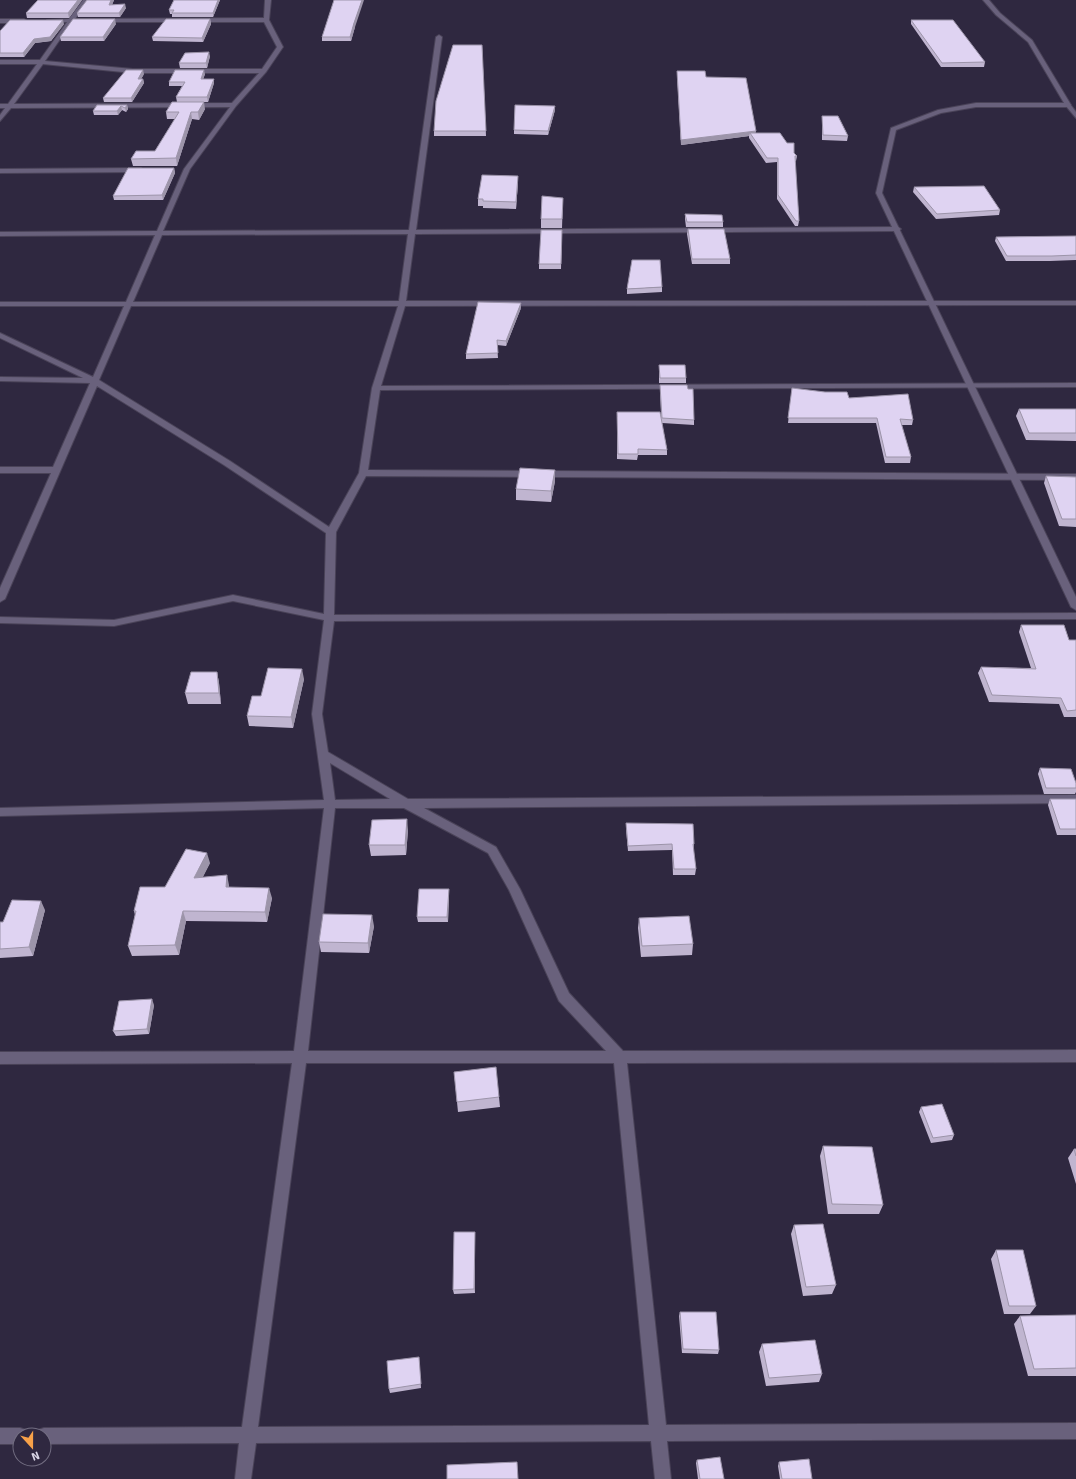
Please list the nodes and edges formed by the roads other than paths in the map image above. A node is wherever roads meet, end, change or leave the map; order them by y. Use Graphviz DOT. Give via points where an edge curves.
graph roads {
  1 [pos="86,0"];
  2 [pos="268,0"];
  3 [pos="986,0"];
  4 [pos="266,20"];
  5 [pos="0,21"];
  6 [pos="31,21"];
  7 [pos="39,21"];
  8 [pos="71,21"];
  9 [pos="439,37"];
  10 [pos="0,62"];
  11 [pos="41,62"];
  12 [pos="264,71"];
  13 [pos="234,105"];
  14 [pos="1068,105"];
  15 [pos="0,106"];
  16 [pos="9,106"];
  17 [pos="1076,116"];
  18 [pos="0,119"];
  19 [pos="148,170"];
  20 [pos="0,171"];
  21 [pos="898,229"];
  22 [pos="412,233"];
  23 [pos="0,234"];
  24 [pos="159,234"];
  25 [pos="0,304"];
  26 [pos="129,304"];
  27 [pos="402,304"];
  28 [pos="933,304"];
  29 [pos="1076,304"];
  30 [pos="0,335"];
  31 [pos="0,379"];
  32 [pos="95,381"];
  33 [pos="971,385"];
  34 [pos="1076,385"];
  35 [pos="376,388"];
  36 [pos="0,470"];
  37 [pos="56,470"];
  38 [pos="364,473"];
  39 [pos="1014,476"];
  40 [pos="1076,477"];
  41 [pos="331,532"];
  42 [pos="0,599"];
  43 [pos="1076,608"];
  44 [pos="1076,616"];
  45 [pos="329,618"];
  46 [pos="0,620"];
  47 [pos="323,754"];
  48 [pos="1076,799"];
  49 [pos="330,804"];
  50 [pos="407,804"];
  51 [pos="0,812"];
  52 [pos="1076,1056"];
  53 [pos="620,1057"];
  54 [pos="0,1058"];
  55 [pos="300,1058"];
  56 [pos="1076,1431"];
  57 [pos="660,1433"];
  58 [pos="248,1435"];
  59 [pos="0,1436"];
  60 [pos="12,1436"];
  61 [pos="52,1436"];
  62 [pos="242,1479"];
  63 [pos="663,1479"];
  1 -- 8 [label="street"];
  2 -- 4 [label="street"];
  3 -- 14 [label="street" via="998,14 1030,41"];
  4 -- 8 [label="street"];
  4 -- 12 [label="street" via="280,47"];
  5 -- 6 [label="street"];
  7 -- 8 [label="street"];
  8 -- 11 [label="street"];
  9 -- 22 [label="street"];
  10 -- 11 [label="street"];
  11 -- 12 [label="street" via="133,71"];
  11 -- 16 [label="street"];
  12 -- 13 [label="street"];
  13 -- 16 [label="street"];
  13 -- 24 [label="street" via="183,169"];
  14 -- 17 [label="street"];
  14 -- 21 [label="street" via="976,105 940,111 893,129 879,193"];
  15 -- 16 [label="street"];
  16 -- 18 [label="street"];
  19 -- 20 [label="street"];
  21 -- 22 [label="street"];
  21 -- 28 [label="street"];
  22 -- 24 [label="street"];
  22 -- 27 [label="street"];
  23 -- 24 [label="street"];
  24 -- 26 [label="street"];
  25 -- 26 [label="street"];
  26 -- 27 [label="street"];
  26 -- 32 [label="street"];
  27 -- 28 [label="street"];
  27 -- 35 [label="street"];
  28 -- 29 [label="street"];
  28 -- 33 [label="street"];
  30 -- 32 [label="street"];
  31 -- 32 [label="street"];
  32 -- 37 [label="street"];
  32 -- 41 [label="street" via="227,463"];
  33 -- 34 [label="street"];
  33 -- 35 [label="street"];
  33 -- 39 [label="street"];
  35 -- 38 [label="street"];
  36 -- 37 [label="street"];
  37 -- 42 [label="street"];
  38 -- 39 [label="street"];
  38 -- 41 [label="street"];
  39 -- 40 [label="street"];
  39 -- 43 [label="street"];
  41 -- 45 [label="street"];
  44 -- 45 [label="street"];
  45 -- 46 [label="street" via="233,598 114,623"];
  45 -- 47 [label="street" via="317,714"];
  47 -- 49 [label="street"];
  47 -- 50 [label="street"];
  48 -- 50 [label="street"];
  49 -- 50 [label="street"];
  49 -- 51 [label="street"];
  49 -- 55 [label="street"];
  50 -- 53 [label="street" via="492,850 514,889 564,998"];
  52 -- 53 [label="street"];
  53 -- 55 [label="street"];
  53 -- 57 [label="street"];
  54 -- 55 [label="street"];
  55 -- 58 [label="street"];
  56 -- 57 [label="street"];
  57 -- 58 [label="street"];
  57 -- 63 [label="street"];
  58 -- 61 [label="street"];
  58 -- 62 [label="street"];
  59 -- 60 [label="street"];
}
